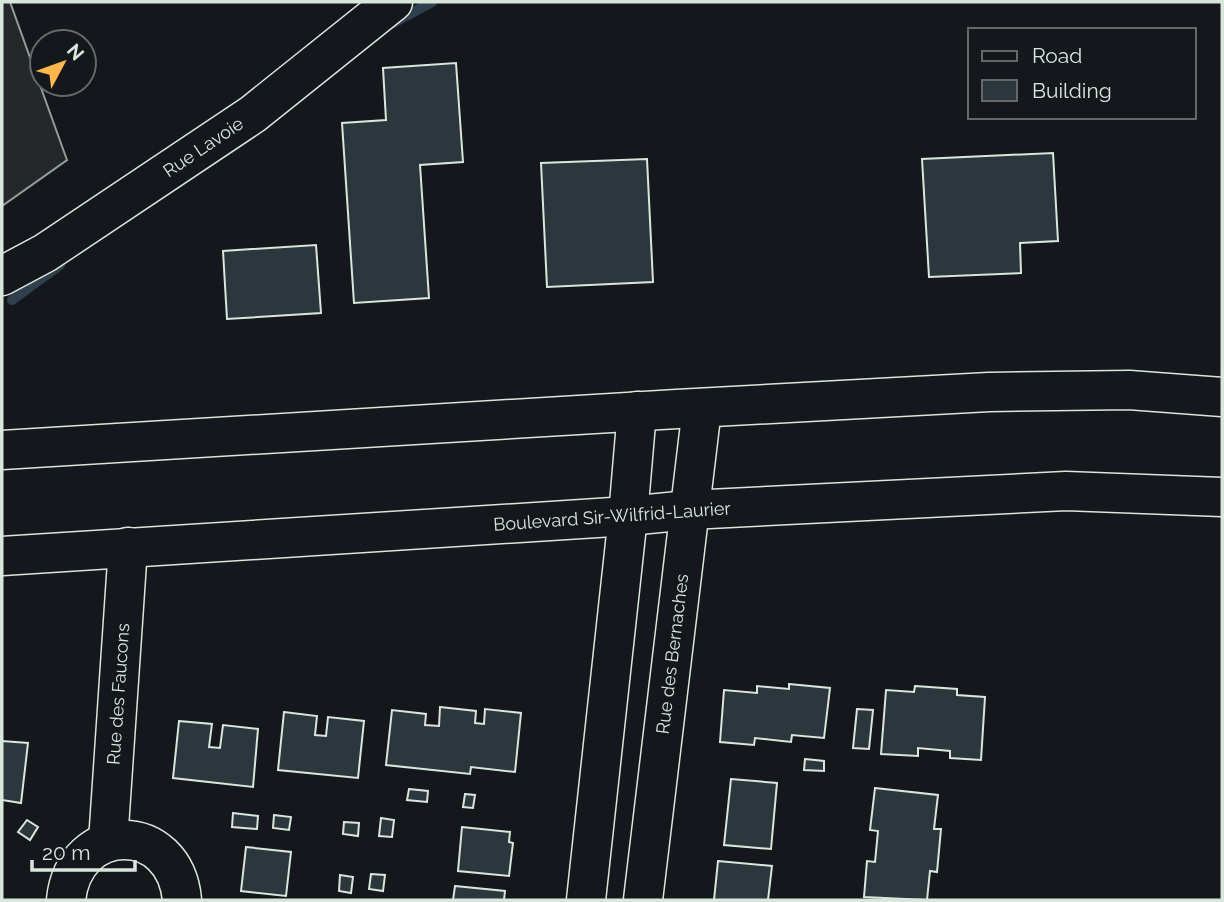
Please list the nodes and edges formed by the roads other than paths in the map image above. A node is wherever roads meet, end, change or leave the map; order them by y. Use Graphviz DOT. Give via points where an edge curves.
graph roads {
  1 [pos="393,2"];
  2 [pos="2,276"];
  3 [pos="1222,397"];
  4 [pos="702,408"];
  5 [pos="637,411"];
  6 [pos="2,450"];
  7 [pos="1222,497"];
  8 [pos="689,509"];
  9 [pos="628,516"];
  10 [pos="128,547"];
  11 [pos="2,556"];
  12 [pos="108,842"];
  13 [pos="66,900"];
  14 [pos="182,900"];
  15 [pos="586,900"];
  16 [pos="643,900"];
  1 -- 2 [label="main road, Rue Lavoie" via="253,114 45,253"];
  3 -- 4 [label="main road" via="1129,390 989,392"];
  4 -- 5 [label="main road"];
  4 -- 8 [label="main road, Rue des Bernaches"];
  5 -- 6 [label="main road"];
  5 -- 9 [label="main road"];
  7 -- 8 [label="main road, Boulevard Sir-Wilfrid-Laurier" via="1066,491"];
  8 -- 9 [label="main road, Boulevard Sir-Wilfrid-Laurier"];
  8 -- 16 [label="main road, Rue des Bernaches"];
  9 -- 10 [label="main road, Boulevard Sir-Wilfrid-Laurier"];
  9 -- 15 [label="main road"];
  10 -- 11 [label="main road, Boulevard Sir-Wilfrid-Laurier"];
  10 -- 12 [label="main road, Rue des Faucons"];
  12 -- 13 [label="main road" via="76,865"];
  12 -- 14 [label="main road" via="126,840 161,853 173,866"];
}
